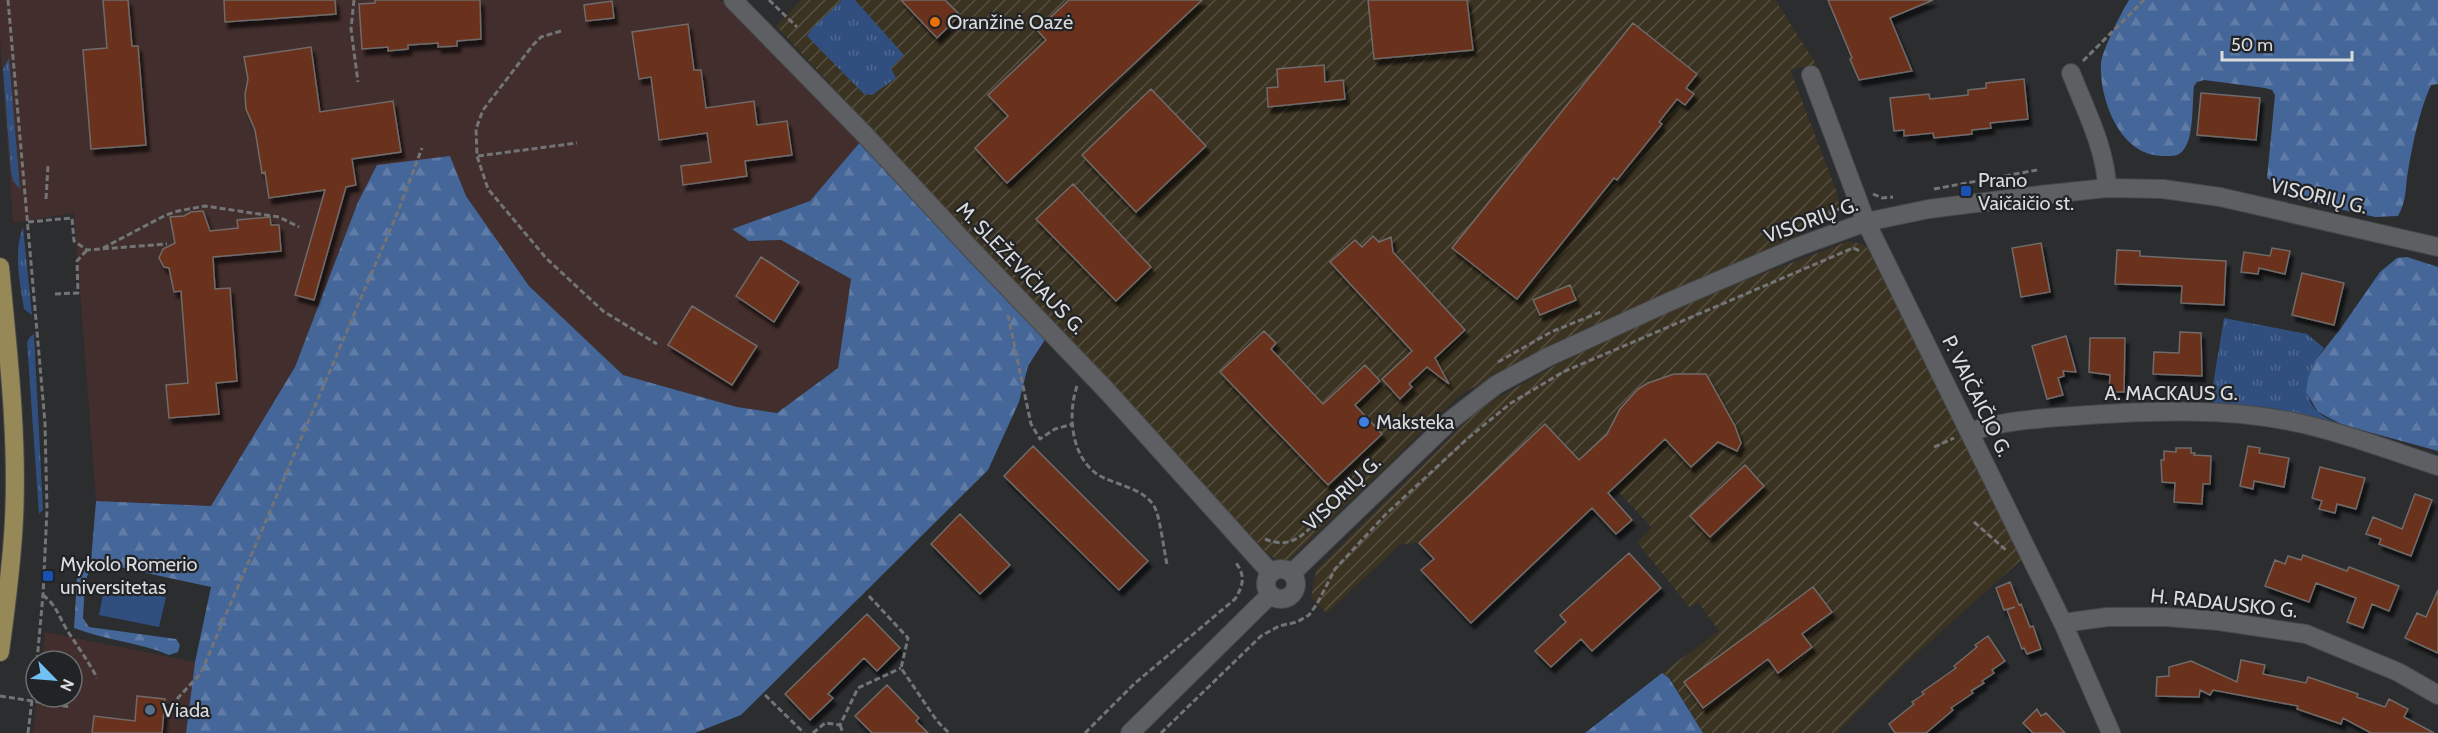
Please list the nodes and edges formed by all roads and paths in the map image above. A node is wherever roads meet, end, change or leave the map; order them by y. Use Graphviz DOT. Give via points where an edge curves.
graph roads {
  1 [pos="8,0"];
  2 [pos="354,0"];
  3 [pos="733,0"];
  4 [pos="769,0"];
  5 [pos="2144,0"];
  6 [pos="797,27"];
  7 [pos="561,31"];
  8 [pos="2071,73"];
  9 [pos="1811,75"];
  10 [pos="358,82"];
  11 [pos="577,143"];
  12 [pos="422,148"];
  13 [pos="477,156"];
  14 [pos="48,166"];
  15 [pos="2037,170"];
  16 [pos="1865,187"];
  17 [pos="2107,188"];
  18 [pos="1926,190"];
  19 [pos="1903,195"];
  20 [pos="46,199"];
  21 [pos="28,222"];
  22 [pos="1866,222"];
  23 [pos="298,227"];
  24 [pos="168,244"];
  25 [pos="2438,247"];
  26 [pos="103,248"];
  27 [pos="87,250"];
  28 [pos="1880,252"];
  29 [pos="0,267"];
  30 [pos="55,294"];
  31 [pos="1008,313"];
  32 [pos="657,344"];
  33 [pos="1089,373"];
  34 [pos="1073,424"];
  35 [pos="1970,432"];
  36 [pos="2438,466"];
  37 [pos="1233,559"];
  38 [pos="1167,564"];
  39 [pos="1271,573"];
  40 [pos="1292,573"];
  41 [pos="43,595"];
  42 [pos="1270,595"];
  43 [pos="869,596"];
  44 [pos="2063,623"];
  45 [pos="38,649"];
  46 [pos="0,652"];
  47 [pos="901,668"];
  48 [pos="97,678"];
  49 [pos="765,694"];
  50 [pos="2438,695"];
  51 [pos="0,696"];
  52 [pos="24,699"];
  53 [pos="177,699"];
  54 [pos="31,709"];
  55 [pos="840,725"];
  56 [pos="28,733"];
  57 [pos="804,733"];
  58 [pos="813,733"];
  59 [pos="843,733"];
  60 [pos="949,733"];
  61 [pos="1085,733"];
  62 [pos="1130,733"];
  63 [pos="1161,733"];
  64 [pos="2111,733"];
  1 -- 21 [label="path"];
  2 -- 10 [label="path" via="351,29"];
  3 -- 33 [label="street, M. SLEŽEVIČIAUS G."];
  4 -- 6 [label="path"];
  5 -- 8 [label="path"];
  7 -- 13 [label="path" via="541,37 533,45 483,110 476,129"];
  8 -- 17 [label="street" via="2102,156"];
  9 -- 22 [label="street, P. VAIČAIČIO G."];
  11 -- 13 [label="path"];
  12 -- 53 [label="path" via="201,673"];
  13 -- 32 [label="path" via="488,189 546,258 603,311"];
  14 -- 20 [label="path"];
  15 -- 18 [label="path"];
  16 -- 19 [label="path" via="1882,198"];
  17 -- 22 [label="street, VISORIŲ G." via="1929,209"];
  17 -- 25 [label="street, VISORIŲ G." via="2163,189 2220,197"];
  21 -- 27 [label="path" via="72,218 74,241"];
  21 -- 41 [label="path" via="45,423 47,510"];
  22 -- 28 [label="street, P. VAIČAIČIO G."];
  22 -- 40 [label="street, VISORIŲ G." via="1671,301 1496,385 1451,420"];
  23 -- 26 [label="path" via="279,217 205,206 166,215"];
  24 -- 26 [label="path"];
  26 -- 27 [label="path"];
  27 -- 30 [label="path" via="77,261 78,293"];
  28 -- 35 [label="street, P. VAIČAIČIO G."];
  28 -- 63 [label="path" via="1867,255 1853,248 1563,372 1511,403 1386,514 1335,569 1309,615 1262,636"];
  29 -- 46 [label="main road" via="14,443 14,518"];
  31 -- 34 [label="path" via="1031,424 1040,439"];
  33 -- 34 [label="path" via="1077,387 1072,405"];
  33 -- 39 [label="street, M. SLEŽEVIČIAUS G."];
  34 -- 38 [label="path" via="1083,461 1099,476 1143,495 1155,506"];
  35 -- 36 [label="street, A. MACKAUS G." via="1986,426 2073,416 2221,412 2289,421"];
  35 -- 44 [label="street, P. VAIČAIČIO G."];
  37 -- 61 [label="path" via="1243,572 1235,599 1134,684"];
  39 -- 40 [label="street" via="1282,569"];
  39 -- 42 [label="street" via="1266,581"];
  40 -- 42 [label="street" via="1297,582 1292,596 1283,600"];
  41 -- 45 [label="path"];
  41 -- 48 [label="path" via="54,604"];
  42 -- 62 [label="street"];
  43 -- 47 [label="path" via="908,638"];
  44 -- 50 [label="street, H. RADAUSKO G." via="2107,617 2166,617 2306,634 2398,672"];
  44 -- 64 [label="street, P. VAIČAIČIO G."];
  47 -- 55 [label="path" via="858,688"];
  47 -- 60 [label="path"];
  49 -- 57 [label="path"];
  51 -- 52 [label="path"];
  54 -- 56 [label="path"];
  55 -- 58 [label="path" via="825,723"];
  55 -- 59 [label="path"];
}
